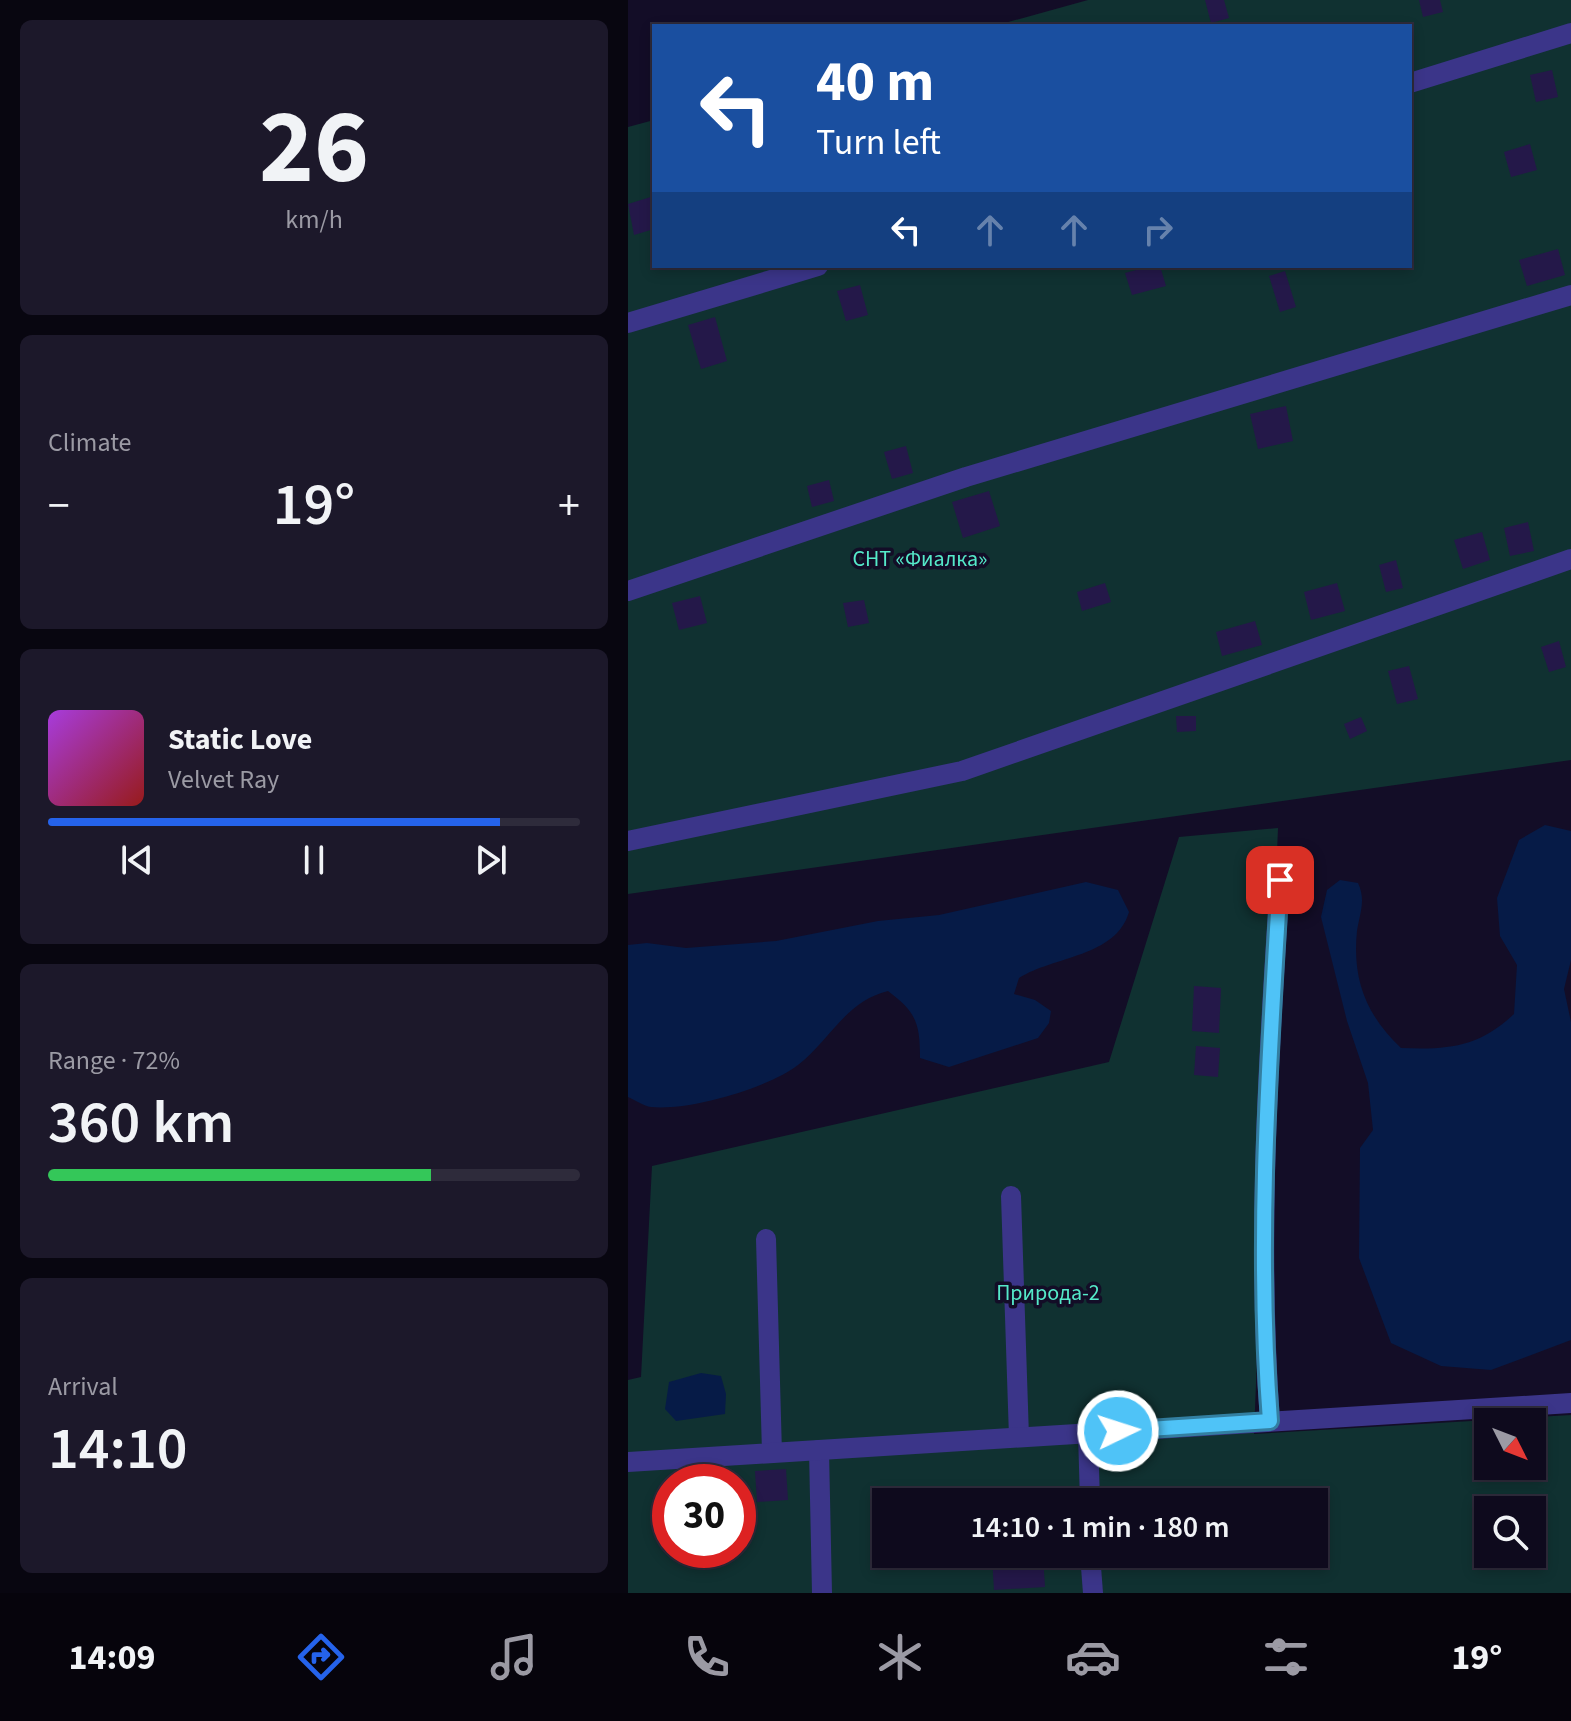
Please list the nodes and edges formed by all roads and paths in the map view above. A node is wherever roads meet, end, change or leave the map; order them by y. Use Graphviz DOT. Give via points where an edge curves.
graph roads {
  1 [pos="1571,33"];
  2 [pos="1412,82"];
  3 [pos="811,268"];
  4 [pos="1571,295"];
  5 [pos="628,323"];
  6 [pos="1571,559"];
  7 [pos="628,591"];
  8 [pos="628,841"];
  9 [pos="1280,880"];
  10 [pos="1011,1196"];
  11 [pos="766,1239"];
  12 [pos="1571,1403"];
  13 [pos="1270,1421"];
  14 [pos="1088,1433"];
  15 [pos="1019,1437"];
  16 [pos="819,1450"];
  17 [pos="772,1453"];
  18 [pos="628,1462"];
  19 [pos="1090,1488"];
  20 [pos="1091,1568"];
  21 [pos="822,1593"];
  22 [pos="1093,1593"];
  1 -- 2 [label="street"];
  3 -- 5 [label="street"];
  4 -- 7 [label="street" via="966,477"];
  6 -- 8 [label="street" via="962,771"];
  9 -- 13 [label="street" via="1265,1094 1263,1325"];
  10 -- 15 [label="street"];
  11 -- 17 [label="street"];
  12 -- 13 [label="street"];
  13 -- 14 [label="street"];
  14 -- 15 [label="street"];
  14 -- 19 [label="street"];
  15 -- 16 [label="street"];
  16 -- 17 [label="street"];
  16 -- 21 [label="street"];
  17 -- 18 [label="street"];
  20 -- 22 [label="street"];
}
